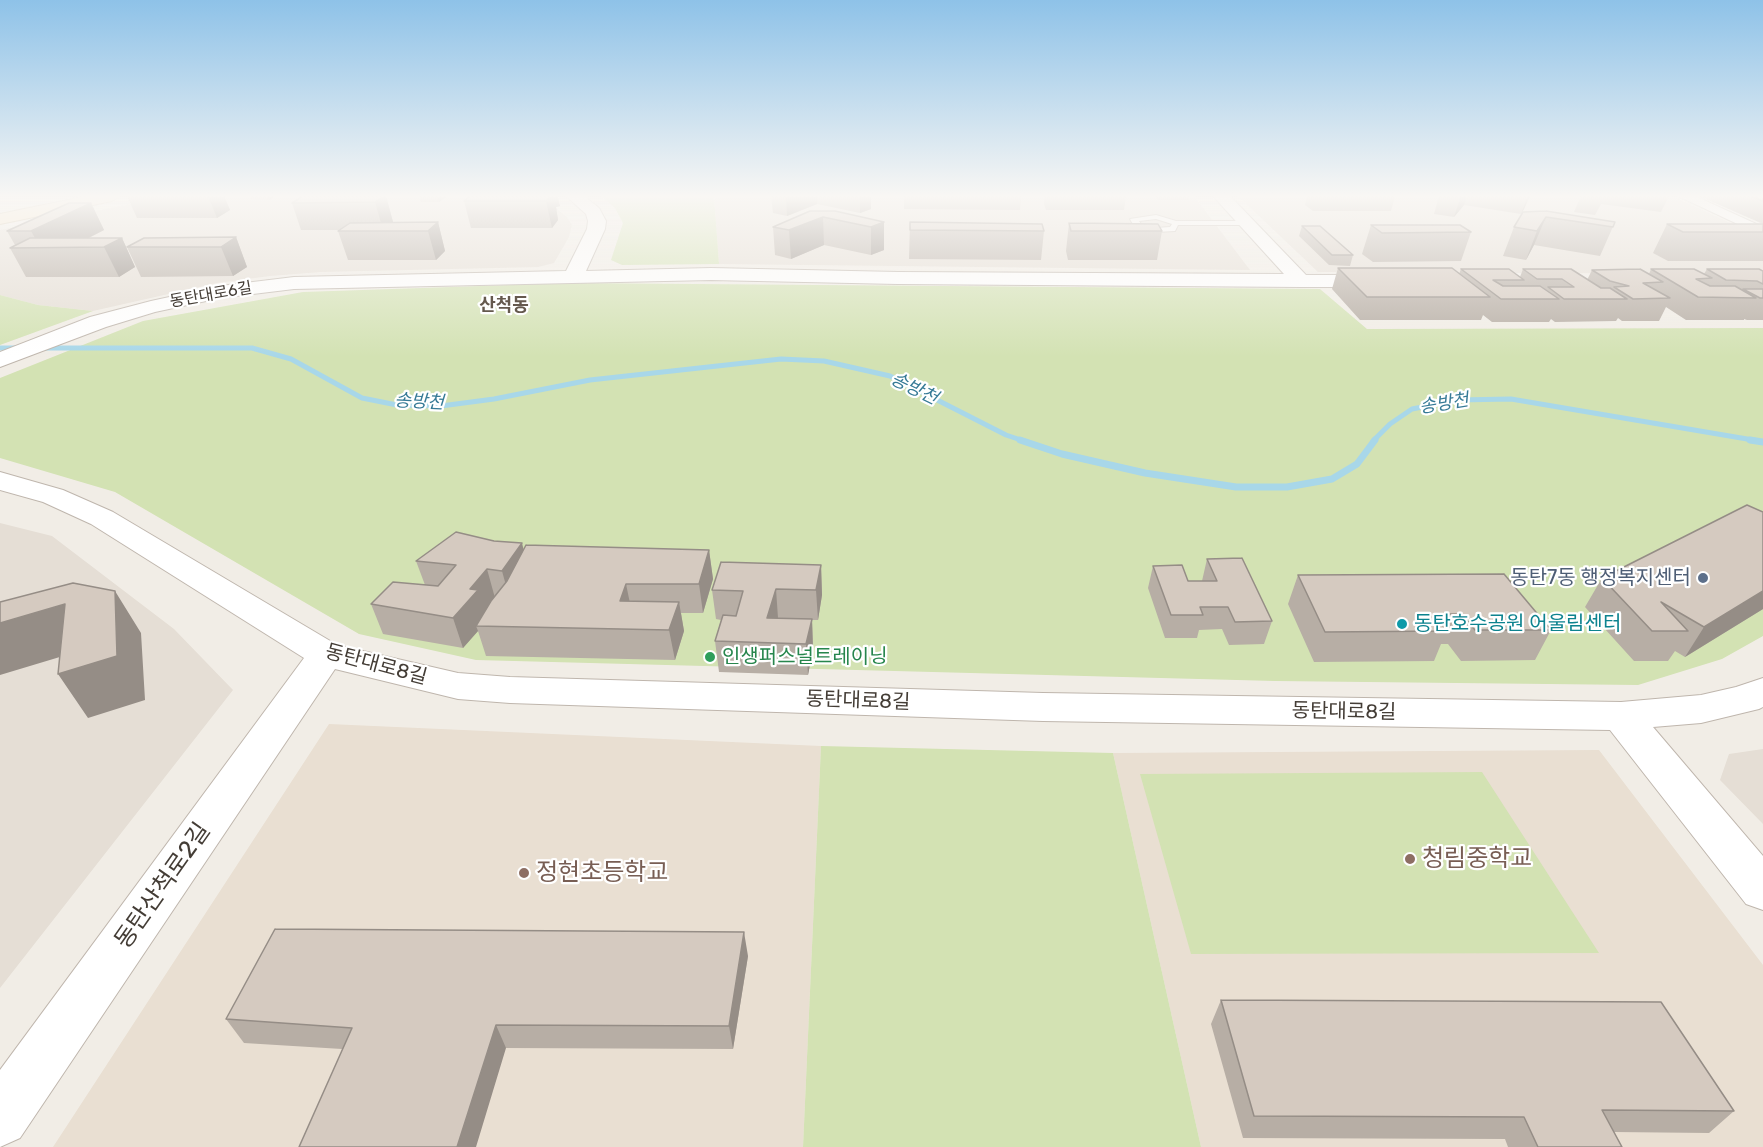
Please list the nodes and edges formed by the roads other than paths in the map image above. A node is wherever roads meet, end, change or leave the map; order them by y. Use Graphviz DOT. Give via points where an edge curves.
graph roads {
  1 [pos="587,250"];
  2 [pos="1271,250"];
  3 [pos="574,276"];
  4 [pos="1301,281"];
  5 [pos="1393,281"];
  6 [pos="0,360"];
  7 [pos="0,481"];
  8 [pos="326,655"];
  9 [pos="1763,691"];
  10 [pos="1621,716"];
  11 [pos="1763,890"];
  12 [pos="0,1118"];
  1 -- 3 [label="street"];
  2 -- 4 [label="street"];
  3 -- 4 [label="street, 동탄대로6길" via="727,274"];
  3 -- 6 [label="street, 동탄대로6길" via="260,286 151,306"];
  4 -- 5 [label="street, 동탄대로6길"];
  7 -- 8 [label="street, 동탄대로8길" via="53,496 102,518"];
  8 -- 10 [label="street, 동탄대로8길" via="447,684 510,690 1043,708"];
  8 -- 12 [label="street, 동탄산척로2길"];
  9 -- 10 [label="street, 동탄대로8길" via="1701,709"];
  10 -- 11 [label="street"];
}
